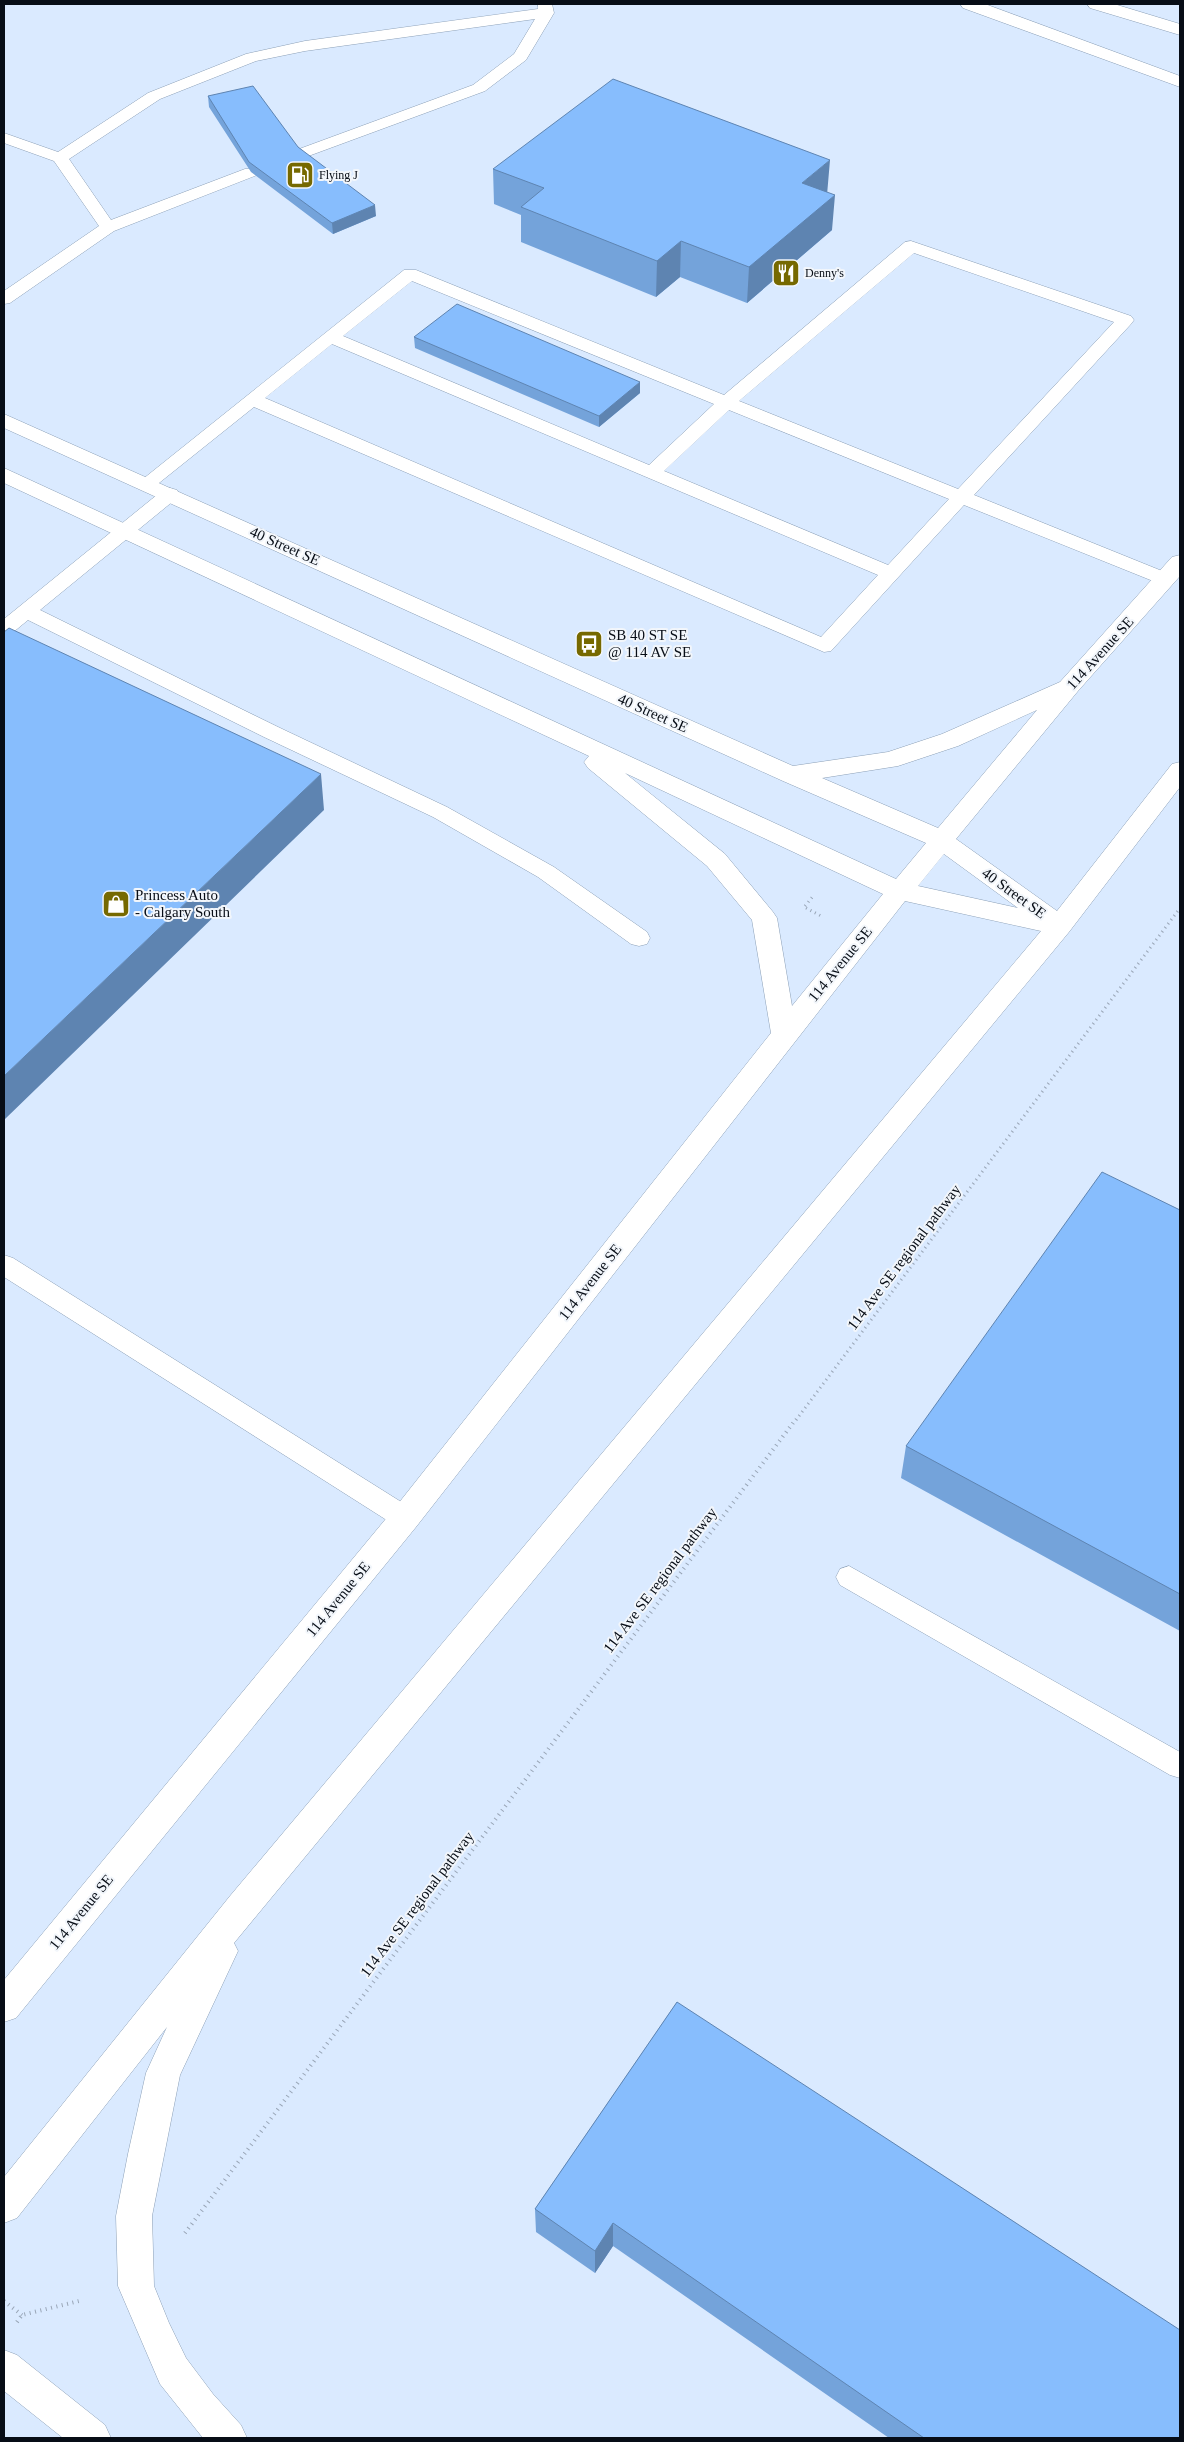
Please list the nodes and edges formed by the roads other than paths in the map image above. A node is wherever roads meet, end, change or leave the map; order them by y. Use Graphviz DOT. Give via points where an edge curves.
graph roads {
  1 [pos="969,4"];
  2 [pos="1096,4"];
  3 [pos="545,8"];
  4 [pos="1180,30"];
  5 [pos="1180,82"];
  6 [pos="4,138"];
  7 [pos="297,155"];
  8 [pos="60,158"];
  9 [pos="251,172"];
  10 [pos="108,227"];
  11 [pos="4,299"];
  12 [pos="525,322"];
  13 [pos="506,336"];
  14 [pos="330,337"];
  15 [pos="252,400"];
  16 [pos="726,403"];
  17 [pos="4,420"];
  18 [pos="651,473"];
  19 [pos="4,475"];
  20 [pos="147,483"];
  21 [pos="170,494"];
  22 [pos="963,497"];
  23 [pos="124,531"];
  24 [pos="1180,562"];
  25 [pos="892,574"];
  26 [pos="1165,579"];
  27 [pos="26,610"];
  28 [pos="4,627"];
  29 [pos="1070,686"];
  30 [pos="565,737"];
  31 [pos="1180,770"];
  32 [pos="791,775"];
  33 [pos="941,840"];
  34 [pos="900,890"];
  35 [pos="1060,926"];
  36 [pos="639,938"];
  37 [pos="784,1033"];
  38 [pos="4,1265"];
  39 [pos="405,1518"];
  40 [pos="849,1577"];
  41 [pos="1180,1766"];
  42 [pos="242,1907"];
  43 [pos="54,1945"];
  44 [pos="4,1984"];
  45 [pos="4,2006"];
  46 [pos="4,2205"];
  47 [pos="4,2368"];
  48 [pos="92,2438"];
  49 [pos="228,2438"];
  1 -- 5 [label="main road"];
  2 -- 4 [label="main road"];
  3 -- 7 [label="lane" via="520,57 479,88"];
  3 -- 8 [label="lane" via="252,57 154,96"];
  6 -- 8 [label="lane"];
  8 -- 10 [label="lane"];
  9 -- 10 [label="lane"];
  10 -- 11 [label="lane"];
  12 -- 13 [label="lane"];
  12 -- 14 [label="lane" via="410,274"];
  12 -- 16 [label="lane" via="570,348 614,366"];
  14 -- 15 [label="lane"];
  14 -- 18 [label="lane" via="450,379 548,421"];
  15 -- 20 [label="lane"];
  15 -- 25 [label="lane" via="824,646"];
  16 -- 18 [label="lane"];
  16 -- 22 [label="lane"];
  16 -- 22 [label="lane" via="911,246 1124,320"];
  17 -- 20 [label="main road, 40 Street SE"];
  18 -- 25 [label="lane"];
  19 -- 23 [label="main road, 40 Street SE"];
  20 -- 21 [label="main road, 40 Street SE"];
  21 -- 23 [label="lane"];
  21 -- 32 [label="main road, 40 Street SE"];
  22 -- 25 [label="lane"];
  22 -- 26 [label="lane"];
  23 -- 27 [label="lane"];
  23 -- 30 [label="main road, 40 Street SE"];
  24 -- 26 [label="main road, 114 Avenue SE"];
  26 -- 29 [label="main road, 114 Avenue SE"];
  27 -- 28 [label="lane"];
  27 -- 36 [label="lane" via="440,812 546,872"];
  29 -- 32 [label="main road" via="950,740 890,760"];
  29 -- 33 [label="main road, 114 Avenue SE"];
  30 -- 34 [label="main road, 40 Street SE"];
  30 -- 37 [label="main road" via="716,860 764,918"];
  31 -- 35 [label="main road"];
  32 -- 33 [label="main road, 40 Street SE"];
  33 -- 34 [label="main road, 114 Avenue SE"];
  33 -- 35 [label="main road, 40 Street SE"];
  34 -- 35 [label="main road, 40 Street SE"];
  34 -- 37 [label="main road, 114 Avenue SE"];
  35 -- 42 [label="main road"];
  37 -- 39 [label="main road, 114 Avenue SE"];
  38 -- 39 [label="lane"];
  39 -- 43 [label="main road, 114 Avenue SE"];
  40 -- 41 [label="lane"];
  42 -- 46 [label="main road"];
  42 -- 49 [label="main road" via="163,2073 144,2154 134,2216 136,2286 156,2335 173,2371"];
  43 -- 44 [label="main road"];
  43 -- 45 [label="main road, 114 Avenue SE"];
  47 -- 48 [label="main road"];
}
